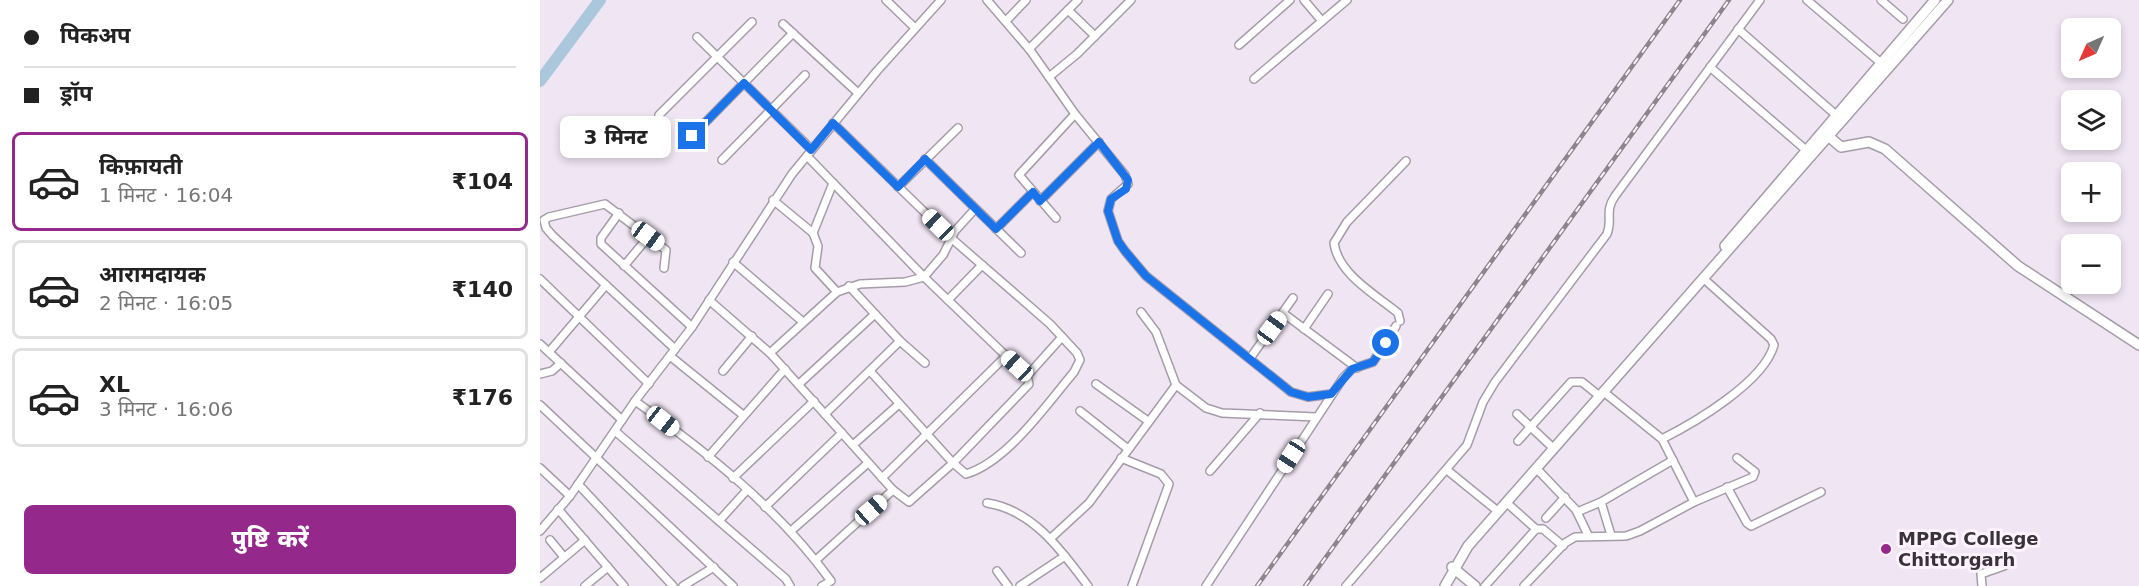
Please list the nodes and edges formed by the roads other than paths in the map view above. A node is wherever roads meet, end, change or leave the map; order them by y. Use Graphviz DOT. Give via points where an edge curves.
graph roads {
  1 [pos="886,0"];
  2 [pos="941,0"];
  3 [pos="987,0"];
  4 [pos="1026,0"];
  5 [pos="1078,0"];
  6 [pos="1131,0"];
  7 [pos="1290,0"];
  8 [pos="1304,0"];
  9 [pos="1347,0"];
  10 [pos="1760,0"];
  11 [pos="1807,0"];
  12 [pos="1824,0"];
  13 [pos="1881,0"];
  14 [pos="1935,0"];
  15 [pos="1948,0"];
  16 [pos="1817,8"];
  17 [pos="1068,10"];
  18 [pos="1903,19"];
  19 [pos="1006,21"];
  20 [pos="1322,21"];
  21 [pos="752,22"];
  22 [pos="783,24"];
  23 [pos="915,28"];
  24 [pos="1738,29"];
  25 [pos="793,33"];
  26 [pos="1095,36"];
  27 [pos="697,37"];
  28 [pos="1239,45"];
  29 [pos="1029,49"];
  30 [pos="717,57"];
  31 [pos="1881,63"];
  32 [pos="1710,67"];
  33 [pos="805,75"];
  34 [pos="1050,77"];
  35 [pos="1254,79"];
  36 [pos="744,83"];
  37 [pos="858,93"];
  38 [pos="771,110"];
  39 [pos="1075,114"];
  40 [pos="659,115"];
  41 [pos="1836,115"];
  42 [pos="833,123"];
  43 [pos="958,128"];
  44 [pos="1826,134"];
  45 [pos="692,136"];
  46 [pos="1099,142"];
  47 [pos="1806,150"];
  48 [pos="809,153"];
  49 [pos="925,159"];
  50 [pos="722,160"];
  51 [pos="1406,161"];
  52 [pos="833,183"];
  53 [pos="898,187"];
  54 [pos="1033,192"];
  55 [pos="773,200"];
  56 [pos="1040,201"];
  57 [pos="975,209"];
  58 [pos="619,213"];
  59 [pos="1056,218"];
  60 [pos="996,229"];
  61 [pos="813,233"];
  62 [pos="648,236"];
  63 [pos="951,238"];
  64 [pos="1021,253"];
  65 [pos="733,262"];
  66 [pos="982,265"];
  67 [pos="624,266"];
  68 [pos="664,268"];
  69 [pos="924,277"];
  70 [pos="1704,279"];
  71 [pos="542,284"];
  72 [pos="606,285"];
  73 [pos="849,286"];
  74 [pos="837,292"];
  75 [pos="1328,294"];
  76 [pos="1293,298"];
  77 [pos="709,300"];
  78 [pos="948,300"];
  79 [pos="1141,312"];
  80 [pos="1283,313"];
  81 [pos="875,314"];
  82 [pos="579,317"];
  83 [pos="803,322"];
  84 [pos="692,327"];
  85 [pos="1304,329"];
  86 [pos="752,336"];
  87 [pos="1062,337"];
  88 [pos="900,341"];
  89 [pos="540,345"];
  90 [pos="2139,345"];
  91 [pos="675,349"];
  92 [pos="549,352"];
  93 [pos="770,353"];
  94 [pos="670,356"];
  95 [pos="1006,356"];
  96 [pos="1251,357"];
  97 [pos="561,363"];
  98 [pos="925,363"];
  99 [pos="1357,368"];
  100 [pos="785,369"];
  101 [pos="723,371"];
  102 [pos="870,371"];
  103 [pos="540,374"];
  104 [pos="1027,376"];
  105 [pos="648,384"];
  106 [pos="799,384"];
  107 [pos="1096,384"];
  108 [pos="1176,385"];
  109 [pos="1331,394"];
  110 [pos="1601,394"];
  111 [pos="635,401"];
  112 [pos="814,401"];
  113 [pos="899,404"];
  114 [pos="540,405"];
  115 [pos="1080,411"];
  116 [pos="1260,413"];
  117 [pos="825,414"];
  118 [pos="1517,414"];
  119 [pos="743,415"];
  120 [pos="1316,417"];
  121 [pos="622,420"];
  122 [pos="1148,422"];
  123 [pos="1531,427"];
  124 [pos="615,431"];
  125 [pos="842,433"];
  126 [pos="927,435"];
  127 [pos="1662,440"];
  128 [pos="1518,441"];
  129 [pos="853,445"];
  130 [pos="1551,446"];
  131 [pos="1128,448"];
  132 [pos="597,457"];
  133 [pos="708,457"];
  134 [pos="1121,458"];
  135 [pos="1737,458"];
  136 [pos="1673,460"];
  137 [pos="868,463"];
  138 [pos="953,463"];
  139 [pos="540,468"];
  140 [pos="1537,469"];
  141 [pos="1447,470"];
  142 [pos="1210,471"];
  143 [pos="733,478"];
  144 [pos="882,478"];
  145 [pos="578,484"];
  146 [pos="1727,487"];
  147 [pos="747,490"];
  148 [pos="894,490"];
  149 [pos="1821,492"];
  150 [pos="570,496"];
  151 [pos="1565,497"];
  152 [pos="1601,502"];
  153 [pos="1694,502"];
  154 [pos="987,503"];
  155 [pos="1507,503"];
  156 [pos="765,507"];
  157 [pos="558,509"];
  158 [pos="1495,509"];
  159 [pos="1577,512"];
  160 [pos="1546,518"];
  161 [pos="719,521"];
  162 [pos="1536,529"];
  163 [pos="540,531"];
  164 [pos="791,531"];
  165 [pos="1588,535"];
  166 [pos="1611,535"];
  167 [pos="1051,538"];
  168 [pos="550,540"];
  169 [pos="585,540"];
  170 [pos="1563,546"];
  171 [pos="1065,556"];
  172 [pos="564,557"];
  173 [pos="816,560"];
  174 [pos="2004,566"];
  175 [pos="608,567"];
  176 [pos="714,567"];
  177 [pos="1453,568"];
  178 [pos="998,571"];
  179 [pos="540,578"];
  180 [pos="585,586"];
  181 [pos="624,586"];
  182 [pos="673,586"];
  183 [pos="683,586"];
  184 [pos="734,586"];
  185 [pos="790,586"];
  186 [pos="822,586"];
  187 [pos="1008,586"];
  188 [pos="1020,586"];
  189 [pos="1088,586"];
  190 [pos="1132,586"];
  191 [pos="1206,586"];
  192 [pos="1346,586"];
  193 [pos="1437,586"];
  194 [pos="1445,586"];
  195 [pos="1475,586"];
  196 [pos="1485,586"];
  197 [pos="1524,586"];
  198 [pos="1982,586"];
  1 -- 23 [label="street"];
  2 -- 23 [label="street"];
  3 -- 19 [label="street"];
  4 -- 19 [label="street"];
  5 -- 17 [label="street"];
  6 -- 26 [label="street"];
  7 -- 28 [label="street"];
  8 -- 20 [label="street"];
  9 -- 20 [label="street"];
  10 -- 24 [label="street"];
  11 -- 16 [label="street"];
  12 -- 16 [label="street"];
  13 -- 18 [label="street"];
  14 -- 31 [label="main road"];
  15 -- 44 [label="main road"];
  16 -- 31 [label="street"];
  17 -- 26 [label="street"];
  17 -- 29 [label="street"];
  19 -- 29 [label="street"];
  20 -- 35 [label="street"];
  21 -- 30 [label="street"];
  22 -- 25 [label="street"];
  23 -- 37 [label="street"];
  24 -- 32 [label="street"];
  24 -- 41 [label="street"];
  25 -- 36 [label="street"];
  25 -- 37 [label="street"];
  26 -- 34 [label="street"];
  27 -- 30 [label="street"];
  29 -- 34 [label="street"];
  30 -- 36 [label="street"];
  30 -- 40 [label="street"];
  31 -- 41 [label="main road"];
  32 -- 47 [label="street"];
  32 -- 141 [label="street" via="1615,196 1608,210 1607,234 1495,382 1483,402 1472,435"];
  33 -- 38 [label="street"];
  34 -- 39 [label="street"];
  36 -- 38 [label="street"];
  36 -- 45 [label="street"];
  37 -- 42 [label="street"];
  38 -- 48 [label="street"];
  38 -- 50 [label="street"];
  39 -- 46 [label="street"];
  39 -- 54 [label="street" via="1019,172 1020,179"];
  41 -- 44 [label="main road"];
  42 -- 48 [label="street"];
  42 -- 53 [label="street"];
  43 -- 49 [label="street"];
  44 -- 47 [label="main road"];
  44 -- 70 [label="main road"];
  44 -- 90 [label="main road" via="1841,147 1869,142 1885,149 2018,266"];
  46 -- 56 [label="street"];
  46 -- 96 [label="street" via="1128,180 1126,189 1111,199 1108,211 1125,251 1146,276"];
  47 -- 110 [label="main road"];
  48 -- 52 [label="street"];
  48 -- 55 [label="street"];
  49 -- 53 [label="street"];
  49 -- 57 [label="street"];
  51 -- 99 [label="street" via="1347,222 1334,243 1345,268 1398,313 1398,323 1373,362"];
  52 -- 61 [label="street"];
  52 -- 69 [label="street"];
  53 -- 63 [label="street"];
  54 -- 56 [label="street"];
  54 -- 60 [label="street"];
  55 -- 61 [label="street"];
  55 -- 65 [label="street"];
  56 -- 59 [label="street"];
  57 -- 60 [label="street"];
  57 -- 63 [label="street"];
  58 -- 62 [label="street"];
  58 -- 67 [label="street" via="600,241"];
  58 -- 72 [label="street" via="599,204 544,220 553,236"];
  60 -- 64 [label="street"];
  61 -- 74 [label="street" via="818,246 815,268"];
  62 -- 67 [label="street"];
  62 -- 68 [label="street" via="666,250"];
  63 -- 66 [label="street"];
  63 -- 69 [label="street" via="943,255"];
  65 -- 77 [label="street"];
  65 -- 83 [label="street"];
  66 -- 78 [label="street"];
  66 -- 87 [label="street"];
  67 -- 84 [label="street"];
  69 -- 73 [label="street"];
  69 -- 78 [label="street"];
  70 -- 110 [label="main road"];
  70 -- 127 [label="street" via="1771,339 1772,351 1758,371 1707,416"];
  71 -- 82 [label="street"];
  72 -- 82 [label="street"];
  72 -- 91 [label="street"];
  73 -- 74 [label="street"];
  73 -- 81 [label="street"];
  74 -- 83 [label="street"];
  75 -- 85 [label="street"];
  76 -- 80 [label="street"];
  77 -- 84 [label="street"];
  77 -- 86 [label="street"];
  78 -- 95 [label="street"];
  79 -- 108 [label="street" via="1156,332"];
  80 -- 85 [label="street"];
  80 -- 96 [label="street"];
  81 -- 88 [label="street"];
  81 -- 106 [label="street"];
  82 -- 92 [label="street"];
  82 -- 105 [label="street"];
  83 -- 93 [label="street"];
  84 -- 91 [label="street"];
  85 -- 99 [label="street"];
  86 -- 93 [label="street"];
  86 -- 101 [label="street"];
  87 -- 104 [label="street"];
  87 -- 138 [label="street" via="1079,358 1074,372 1004,451 983,467 966,474"];
  88 -- 98 [label="street"];
  88 -- 102 [label="street"];
  89 -- 92 [label="street"];
  91 -- 94 [label="street"];
  92 -- 97 [label="street"];
  93 -- 100 [label="street"];
  94 -- 105 [label="street"];
  94 -- 119 [label="street"];
  95 -- 104 [label="street"];
  95 -- 126 [label="street"];
  96 -- 109 [label="street" via="1296,395"];
  97 -- 103 [label="street"];
  97 -- 121 [label="street"];
  99 -- 109 [label="street"];
  100 -- 106 [label="street"];
  100 -- 119 [label="street"];
  102 -- 113 [label="street"];
  102 -- 117 [label="street"];
  104 -- 138 [label="street" via="1027,389"];
  105 -- 111 [label="street"];
  106 -- 112 [label="street"];
  107 -- 122 [label="street"];
  108 -- 116 [label="street" via="1212,411"];
  108 -- 122 [label="street"];
  109 -- 120 [label="street"];
  110 -- 123 [label="street" via="1573,381"];
  110 -- 127 [label="street"];
  110 -- 130 [label="main road"];
  110 -- 140 [label="main road"];
  111 -- 121 [label="street"];
  111 -- 133 [label="street"];
  112 -- 117 [label="street"];
  112 -- 143 [label="street"];
  113 -- 126 [label="street"];
  113 -- 129 [label="street"];
  114 -- 132 [label="street"];
  115 -- 131 [label="street"];
  116 -- 120 [label="street"];
  116 -- 142 [label="street"];
  117 -- 125 [label="street"];
  118 -- 123 [label="street"];
  119 -- 133 [label="street"];
  120 -- 191 [label="street"];
  121 -- 124 [label="street"];
  122 -- 131 [label="street"];
  123 -- 128 [label="street"];
  123 -- 130 [label="street"];
  124 -- 132 [label="street"];
  124 -- 161 [label="street"];
  125 -- 129 [label="street"];
  125 -- 156 [label="street"];
  126 -- 138 [label="street"];
  126 -- 144 [label="street"];
  127 -- 136 [label="street"];
  129 -- 137 [label="street"];
  130 -- 158 [label="main road"];
  131 -- 134 [label="street"];
  132 -- 145 [label="street"];
  132 -- 176 [label="street"];
  133 -- 143 [label="street"];
  134 -- 167 [label="street" via="1089,503"];
  134 -- 190 [label="street" via="1161,474 1169,484"];
  135 -- 146 [label="street" via="1755,474"];
  136 -- 152 [label="street"];
  136 -- 153 [label="street"];
  137 -- 144 [label="street"];
  137 -- 164 [label="street"];
  138 -- 148 [label="street" via="912,501 906,501"];
  139 -- 150 [label="street"];
  140 -- 151 [label="street"];
  140 -- 155 [label="main road"];
  141 -- 158 [label="street"];
  141 -- 192 [label="street"];
  143 -- 147 [label="street"];
  144 -- 148 [label="street"];
  145 -- 150 [label="street"];
  145 -- 182 [label="street"];
  146 -- 149 [label="street" via="1751,526"];
  146 -- 153 [label="street"];
  147 -- 156 [label="street"];
  147 -- 161 [label="street"];
  148 -- 173 [label="street"];
  150 -- 157 [label="street"];
  151 -- 159 [label="street"];
  151 -- 160 [label="street"];
  152 -- 159 [label="street"];
  152 -- 166 [label="street"];
  153 -- 166 [label="street" via="1640,531 1626,536"];
  154 -- 167 [label="street" via="1006,506"];
  155 -- 162 [label="street"];
  155 -- 177 [label="main road"];
  156 -- 164 [label="street"];
  157 -- 163 [label="street"];
  157 -- 169 [label="street"];
  158 -- 177 [label="main road" via="1464,544"];
  159 -- 165 [label="street"];
  161 -- 185 [label="street"];
  162 -- 170 [label="street" via="1543,529"];
  162 -- 196 [label="street"];
  164 -- 173 [label="street"];
  165 -- 166 [label="street"];
  165 -- 170 [label="street" via="1575,537"];
  167 -- 171 [label="street"];
  168 -- 172 [label="street"];
  169 -- 172 [label="street"];
  169 -- 175 [label="street"];
  170 -- 197 [label="street"];
  171 -- 188 [label="street"];
  171 -- 189 [label="street"];
  172 -- 179 [label="street"];
  173 -- 186 [label="street" via="831,581"];
  174 -- 198 [label="street" via="1981,574"];
  175 -- 180 [label="street"];
  175 -- 181 [label="street"];
  176 -- 183 [label="street"];
  176 -- 184 [label="street"];
  177 -- 193 [label="main road"];
  177 -- 194 [label="main road"];
  177 -- 195 [label="main road"];
  178 -- 187 [label="street"];
}
